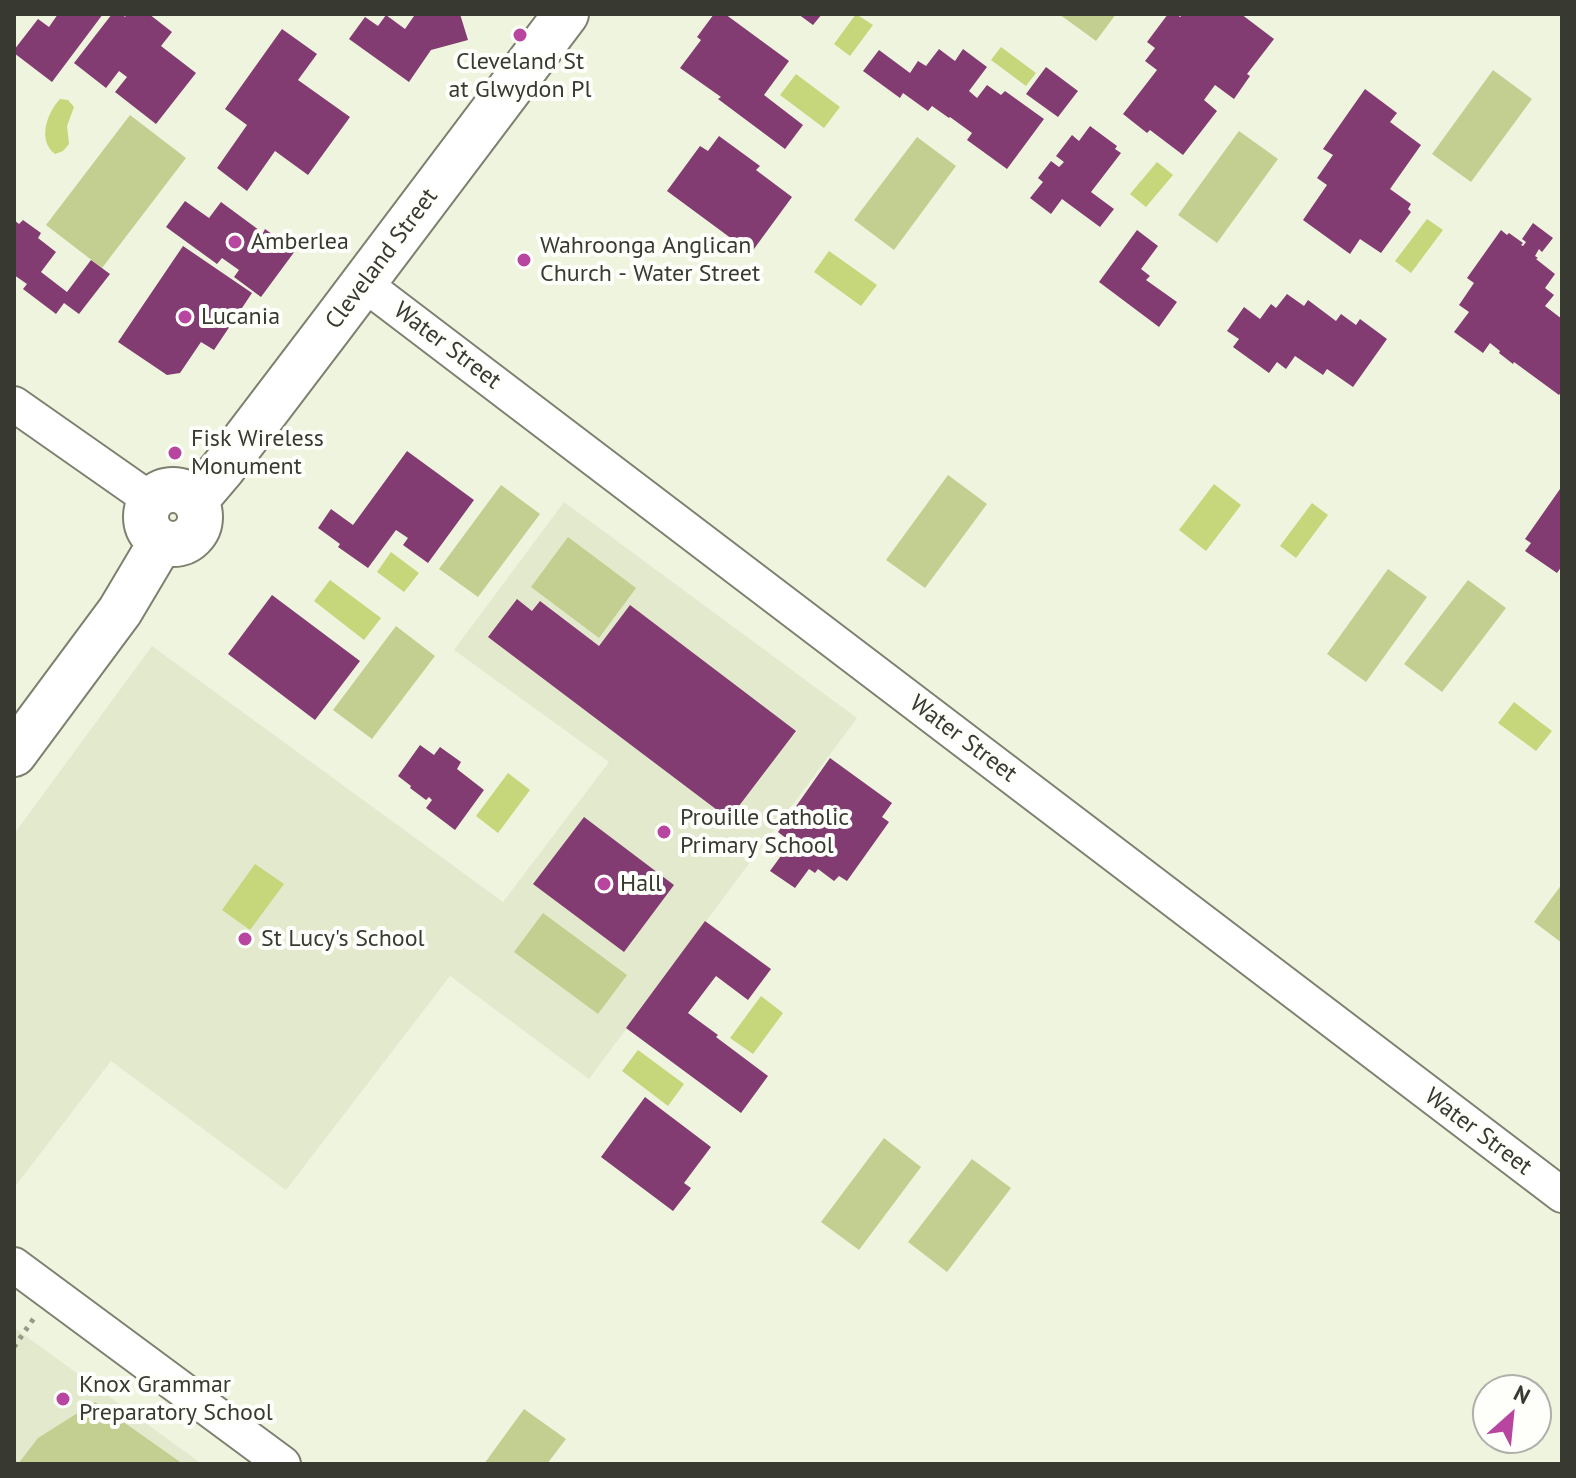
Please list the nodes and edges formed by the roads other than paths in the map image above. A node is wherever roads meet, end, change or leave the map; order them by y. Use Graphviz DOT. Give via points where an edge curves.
graph roads {
  1 [pos="566,14"];
  2 [pos="363,283"];
  3 [pos="14,404"];
  4 [pos="151,500"];
  5 [pos="195,501"];
  6 [pos="161,542"];
  7 [pos="14,754"];
  8 [pos="1562,1195"];
  9 [pos="14,1265"];
  10 [pos="283,1464"];
  1 -- 2 [label="street, Cleveland Street"];
  2 -- 5 [label="street, Cleveland Street"];
  2 -- 8 [label="street, Water Street"];
  3 -- 4 [label="street"];
  4 -- 5 [label="street" via="178,490"];
  4 -- 6 [label="street" via="147,528"];
  5 -- 6 [label="street" via="200,525 194,535 172,545"];
  6 -- 7 [label="street" via="120,611"];
  9 -- 10 [label="street"];
}
